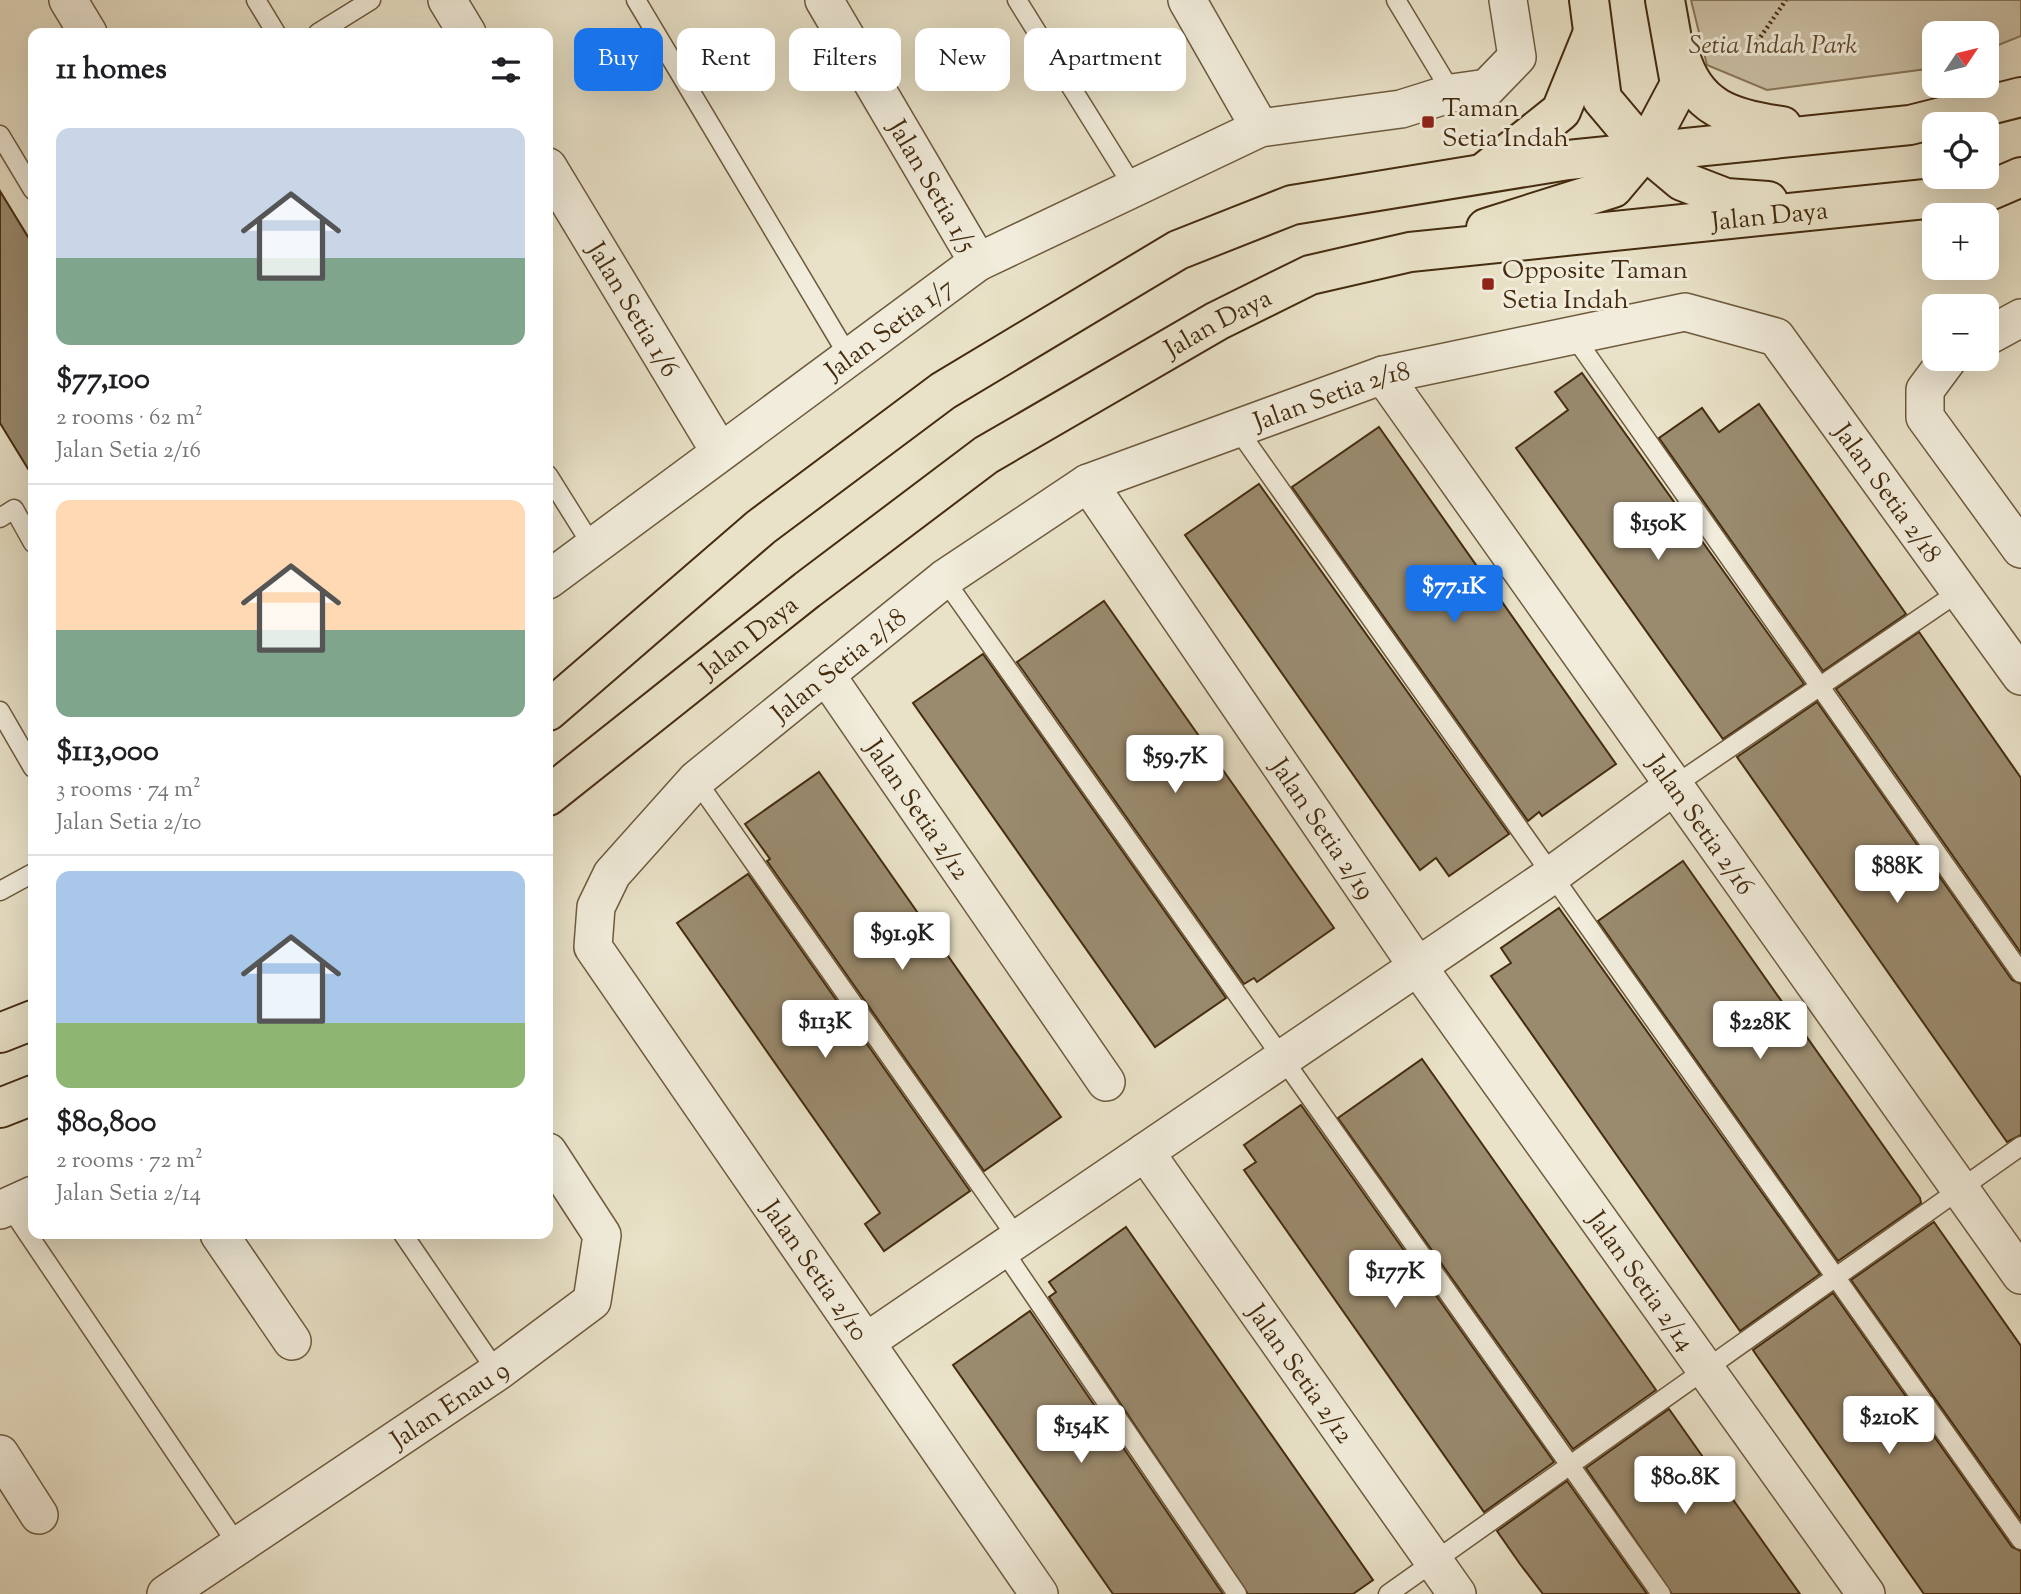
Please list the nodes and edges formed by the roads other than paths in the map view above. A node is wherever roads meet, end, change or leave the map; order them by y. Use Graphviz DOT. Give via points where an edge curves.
graph roads {
  1 [pos="68,0"];
  2 [pos="256,0"];
  3 [pos="371,0"];
  4 [pos="447,0"];
  5 [pos="636,0"];
  6 [pos="824,0"];
  7 [pos="1017,0"];
  8 [pos="1187,0"];
  9 [pos="1396,0"];
  10 [pos="1508,0"];
  11 [pos="1667,8"];
  12 [pos="1592,15"];
  13 [pos="85,28"];
  14 [pos="273,28"];
  15 [pos="326,28"];
  16 [pos="464,28"];
  17 [pos="1452,93"];
  18 [pos="2021,97"];
  19 [pos="1260,128"];
  20 [pos="1832,133"];
  21 [pos="0,135"];
  22 [pos="1645,150"];
  23 [pos="553,175"];
  24 [pos="1479,177"];
  25 [pos="2021,177"];
  26 [pos="28,182"];
  27 [pos="1134,188"];
  28 [pos="1851,208"];
  29 [pos="1410,252"];
  30 [pos="978,262"];
  31 [pos="2021,318"];
  32 [pos="1999,330"];
  33 [pos="1573,335"];
  34 [pos="849,357"];
  35 [pos="1939,371"];
  36 [pos="1382,374"];
  37 [pos="1236,427"];
  38 [pos="720,452"];
  39 [pos="553,483"];
  40 [pos="1088,483"];
  41 [pos="0,518"];
  42 [pos="28,534"];
  43 [pos="593,547"];
  44 [pos="2021,550"];
  45 [pos="553,575"];
  46 [pos="944,579"];
  47 [pos="1960,591"];
  48 [pos="826,675"];
  49 [pos="2021,676"];
  50 [pos="1821,686"];
  51 [pos="553,707"];
  52 [pos="0,711"];
  53 [pos="28,759"];
  54 [pos="696,780"];
  55 [pos="1675,785"];
  56 [pos="553,792"];
  57 [pos="1552,875"];
  58 [pos="28,876"];
  59 [pos="0,891"];
  60 [pos="593,947"];
  61 [pos="1418,967"];
  62 [pos="2021,973"];
  63 [pos="28,1022"];
  64 [pos="0,1033"];
  65 [pos="1285,1058"];
  66 [pos="1106,1082"];
  67 [pos="28,1097"];
  68 [pos="0,1108"];
  69 [pos="2021,1146"];
  70 [pos="1145,1152"];
  71 [pos="553,1160"];
  72 [pos="1960,1189"];
  73 [pos="14,1204"];
  74 [pos="28,1225"];
  75 [pos="37,1239"];
  76 [pos="222,1239"];
  77 [pos="406,1239"];
  78 [pos="1010,1245"];
  79 [pos="2021,1275"];
  80 [pos="1835,1278"];
  81 [pos="292,1341"];
  82 [pos="866,1342"];
  83 [pos="1705,1370"];
  84 [pos="497,1372"];
  85 [pos="0,1454"];
  86 [pos="1570,1465"];
  87 [pos="39,1515"];
  88 [pos="2021,1540"];
  89 [pos="237,1544"];
  90 [pos="1434,1562"];
  91 [pos="210,1581"];
  92 [pos="166,1594"];
  93 [pos="1038,1594"];
  94 [pos="1237,1594"];
  95 [pos="1388,1594"];
  96 [pos="1457,1594"];
  97 [pos="1661,1594"];
  98 [pos="1866,1594"];
  1 -- 13 [label="street"];
  2 -- 14 [label="lane"];
  3 -- 15 [label="lane"];
  4 -- 16 [label="street"];
  5 -- 34 [label="lane"];
  6 -- 30 [label="street, Jalan Setia 1/5"];
  7 -- 27 [label="lane"];
  8 -- 19 [label="street"];
  9 -- 17 [label="lane"];
  10 -- 17 [label="street, Jalan Setia 1/7" via="1517,57 1487,88"];
  11 -- 20 [label="main road" via="1686,78 1712,106 1743,121"];
  11 -- 22 [label="main road" via="1680,84"];
  12 -- 22 [label="main road" via="1602,99"];
  12 -- 24 [label="main road" via="1561,111"];
  17 -- 19 [label="street, Jalan Setia 1/7" via="1401,109"];
  18 -- 20 [label="main road" via="1910,125"];
  19 -- 27 [label="street, Jalan Setia 1/7"];
  20 -- 22 [label="main road"];
  21 -- 26 [label="lane"];
  22 -- 24 [label="main road"];
  22 -- 28 [label="main road" via="1682,181 1726,198"];
  22 -- 29 [label="main road" via="1613,188"];
  23 -- 38 [label="street, Jalan Setia 1/6"];
  24 -- 51 [label="main road" via="1292,205 1178,250 943,391 761,527"];
  25 -- 28 [label="main road, Jalan Daya" via="1984,193"];
  27 -- 30 [label="street, Jalan Setia 1/7"];
  28 -- 29 [label="main road, Jalan Daya"];
  29 -- 56 [label="main road, Jalan Daya" via="1310,275 1217,321 986,454"];
  30 -- 34 [label="street, Jalan Setia 1/7"];
  31 -- 32 [label="street"];
  33 -- 36 [label="street, Jalan Setia 2/18"];
  33 -- 47 [label="street, Jalan Setia 2/18" via="1685,312 1776,337"];
  33 -- 50 [label="lane"];
  34 -- 38 [label="street, Jalan Setia 1/7"];
  35 -- 44 [label="street" via="1926,390 1925,417"];
  36 -- 37 [label="street, Jalan Setia 2/18"];
  36 -- 55 [label="street, Jalan Setia 2/16"];
  37 -- 40 [label="street, Jalan Setia 2/18"];
  37 -- 57 [label="lane"];
  38 -- 43 [label="street, Jalan Setia 1/7"];
  39 -- 43 [label="lane"];
  40 -- 46 [label="street, Jalan Setia 2/18"];
  40 -- 61 [label="street, Jalan Setia 2/19"];
  41 -- 42 [label="lane" via="14,509"];
  43 -- 45 [label="street, Jalan Setia 1/7"];
  46 -- 48 [label="street, Jalan Setia 2/18"];
  46 -- 65 [label="lane"];
  47 -- 49 [label="street, Jalan Setia 2/18"];
  47 -- 50 [label="lane"];
  48 -- 54 [label="street, Jalan Setia 2/18"];
  48 -- 66 [label="street, Jalan Setia 2/12"];
  50 -- 55 [label="lane"];
  50 -- 62 [label="lane"];
  52 -- 53 [label="lane"];
  54 -- 60 [label="street, Jalan Setia 2/18" via="612,874 596,908"];
  54 -- 78 [label="lane"];
  55 -- 57 [label="street"];
  55 -- 72 [label="street, Jalan Setia 2/16"];
  57 -- 61 [label="street"];
  57 -- 80 [label="lane"];
  58 -- 59 [label="lane"];
  60 -- 82 [label="street, Jalan Setia 2/10"];
  61 -- 65 [label="street"];
  61 -- 83 [label="street, Jalan Setia 2/14"];
  63 -- 64 [label="main road"];
  65 -- 70 [label="street"];
  65 -- 86 [label="lane"];
  67 -- 68 [label="main road"];
  69 -- 72 [label="lane"];
  70 -- 78 [label="street"];
  70 -- 90 [label="street, Jalan Setia 2/12"];
  71 -- 84 [label="street, Jalan Enau 9" via="602,1235 592,1301"];
  72 -- 79 [label="street, Jalan Setia 2/16"];
  72 -- 80 [label="lane"];
  73 -- 74 [label="lane"];
  75 -- 89 [label="lane"];
  76 -- 81 [label="street"];
  77 -- 84 [label="lane"];
  78 -- 82 [label="street"];
  78 -- 94 [label="lane"];
  80 -- 83 [label="lane"];
  80 -- 88 [label="lane"];
  82 -- 93 [label="street, Jalan Setia 2/10"];
  83 -- 86 [label="lane"];
  83 -- 98 [label="street, Jalan Setia 2/14"];
  84 -- 89 [label="street, Jalan Enau 9"];
  85 -- 87 [label="street"];
  86 -- 90 [label="lane"];
  86 -- 97 [label="lane"];
  89 -- 91 [label="street, Jalan Enau 9"];
  90 -- 95 [label="lane"];
  90 -- 96 [label="street, Jalan Setia 2/12"];
  91 -- 92 [label="street, Jalan Enau 9"];
}
